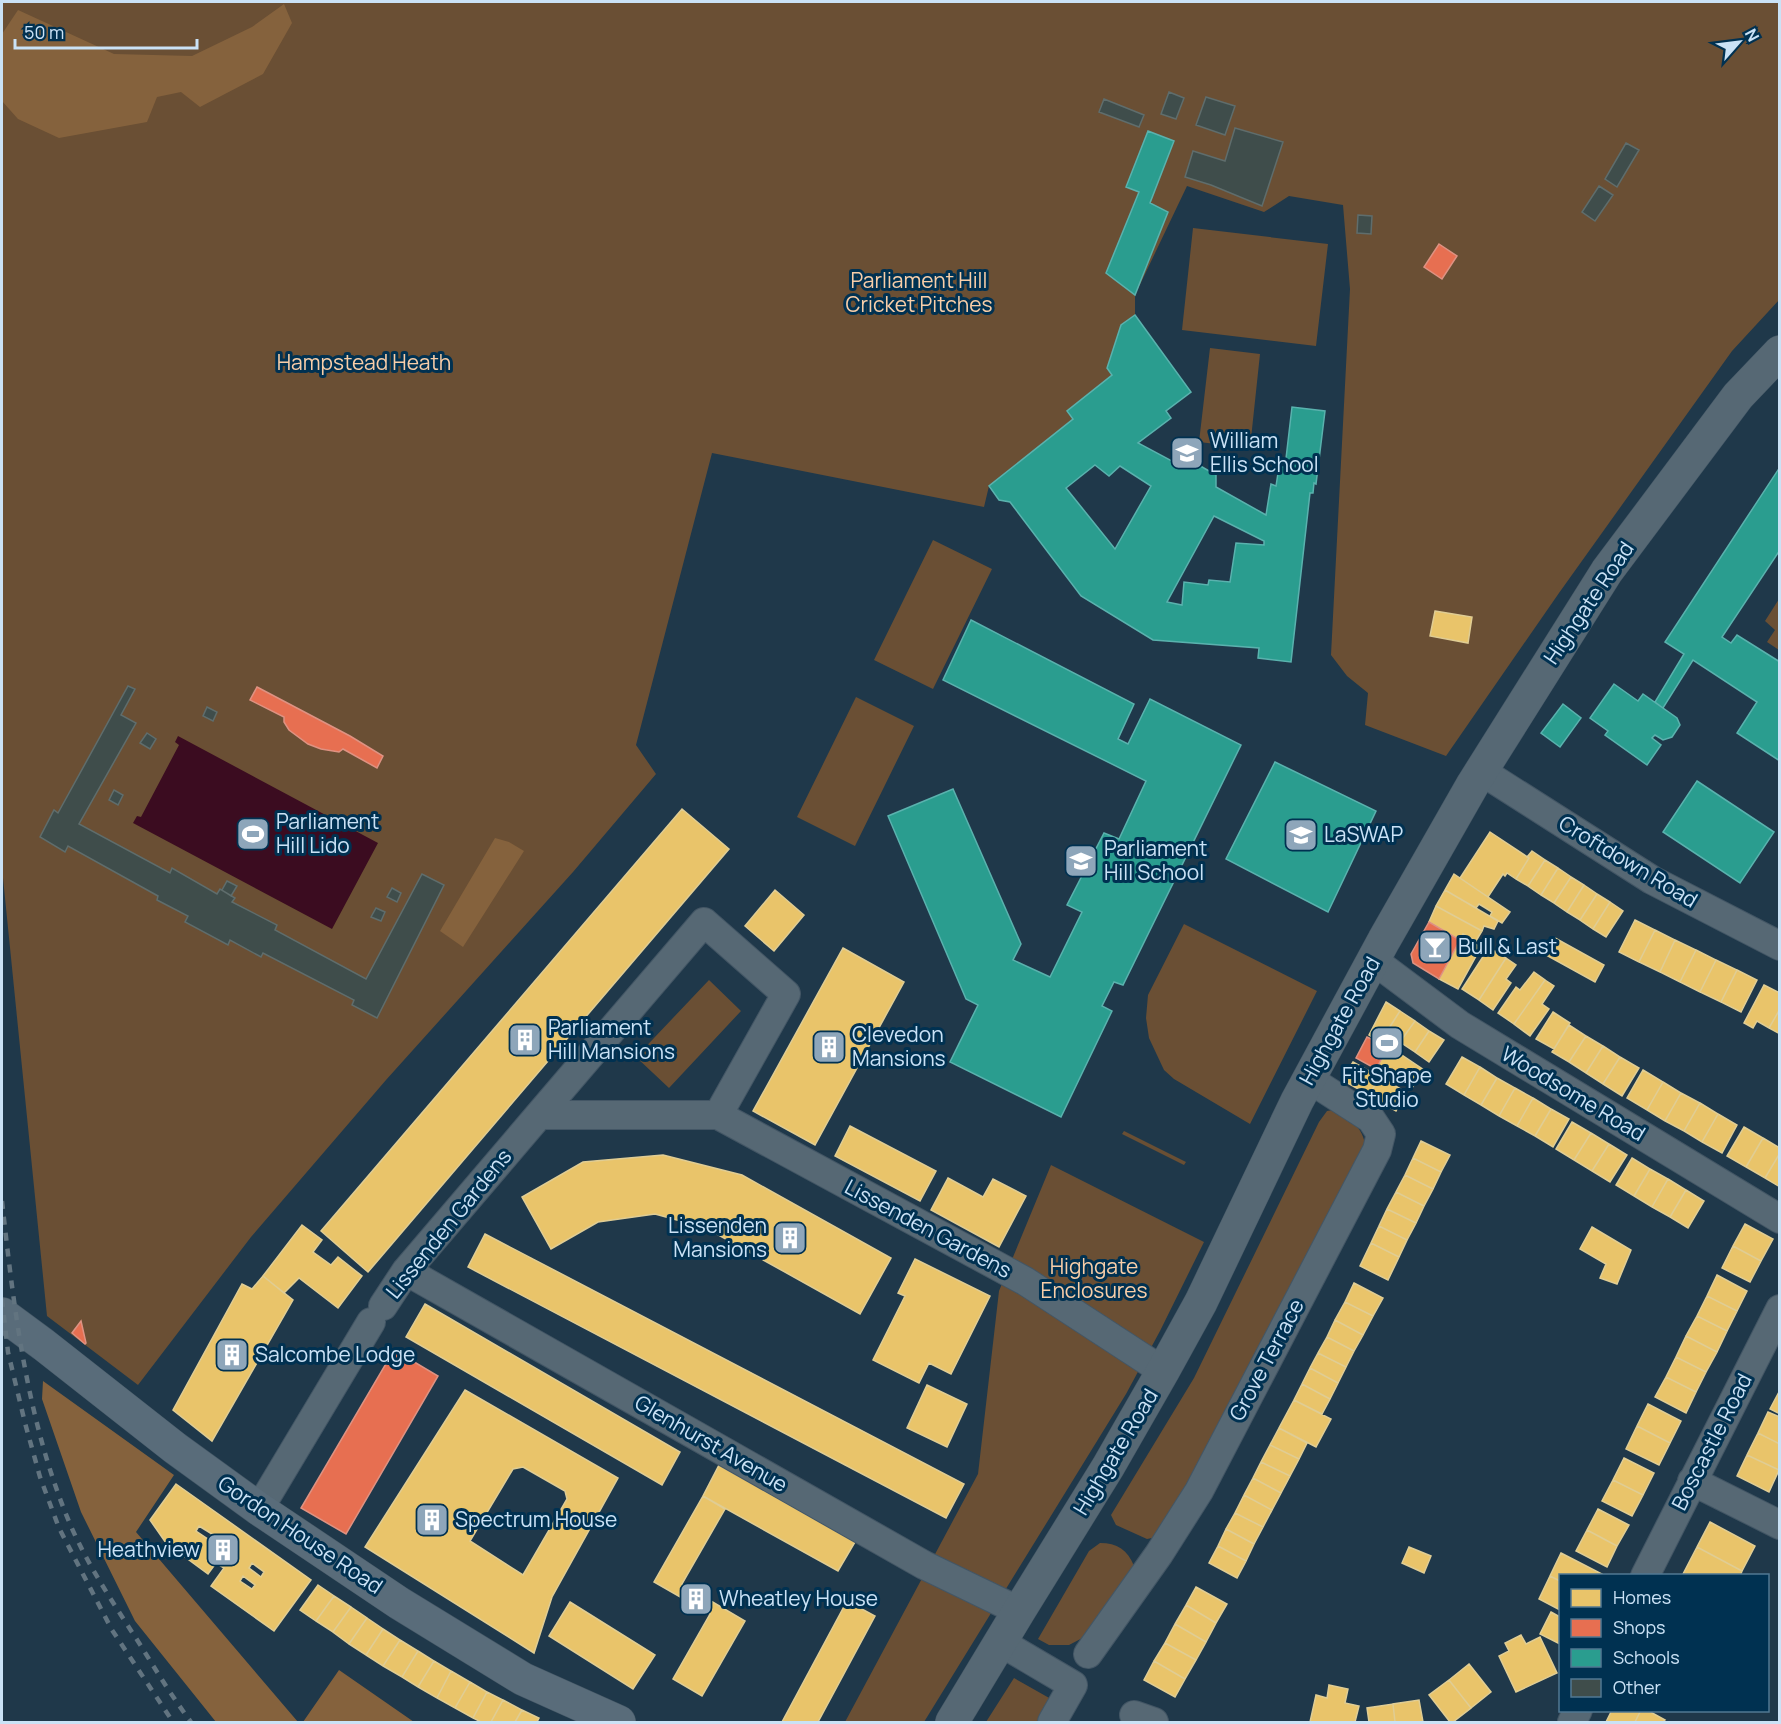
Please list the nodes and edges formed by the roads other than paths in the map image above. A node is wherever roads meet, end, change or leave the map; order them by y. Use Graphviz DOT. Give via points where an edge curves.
graph roads {
  1 [pos="1779,352"];
  2 [pos="1481,771"];
  3 [pos="1779,946"];
  4 [pos="1373,960"];
  5 [pos="1309,1079"];
  6 [pos="539,1115"];
  7 [pos="718,1115"];
  8 [pos="1779,1219"];
  9 [pos="406,1271"];
  10 [pos="1779,1308"];
  11 [pos="2,1314"];
  12 [pos="1163,1371"];
  13 [pos="1692,1481"];
  14 [pos="259,1509"];
  15 [pos="1779,1525"];
  16 [pos="1646,1574"];
  17 [pos="1019,1611"];
  18 [pos="1000,1642"];
  19 [pos="1088,1654"];
  20 [pos="620,1722"];
  21 [pos="952,1722"];
  22 [pos="1052,1722"];
  1 -- 2 [label="street, Highgate Road" via="1738,396 1607,571"];
  2 -- 3 [label="street, Croftdown Road" via="1652,880"];
  2 -- 4 [label="street, Highgate Road"];
  4 -- 5 [label="street, Highgate Road"];
  4 -- 8 [label="street, Woodsome Road" via="1460,1025"];
  5 -- 12 [label="street, Highgate Road" via="1201,1302"];
  5 -- 19 [label="street, Grove Terrace" via="1371,1119 1381,1134 1377,1150 1199,1491"];
  6 -- 7 [label="street, Lissenden Gardens"];
  6 -- 7 [label="street, Lissenden Gardens" via="704,922 786,994"];
  6 -- 9 [label="street, Lissenden Gardens"];
  7 -- 12 [label="street, Lissenden Gardens" via="1025,1281"];
  9 -- 14 [label="street, Lissenden Gardens"];
  9 -- 17 [label="street, Glenhurst Avenue" via="924,1564"];
  10 -- 13 [label="street, Boscastle Road"];
  11 -- 14 [label="main road, Gordon House Road"];
  12 -- 17 [label="street, Highgate Road"];
  13 -- 15 [label="street"];
  13 -- 16 [label="street, Boscastle Road"];
  14 -- 20 [label="main road, Gordon House Road" via="399,1603 523,1679"];
  17 -- 18 [label="street, Highgate Road"];
  18 -- 21 [label="street, Highgate Road"];
  18 -- 22 [label="street" via="1073,1685"];
}
